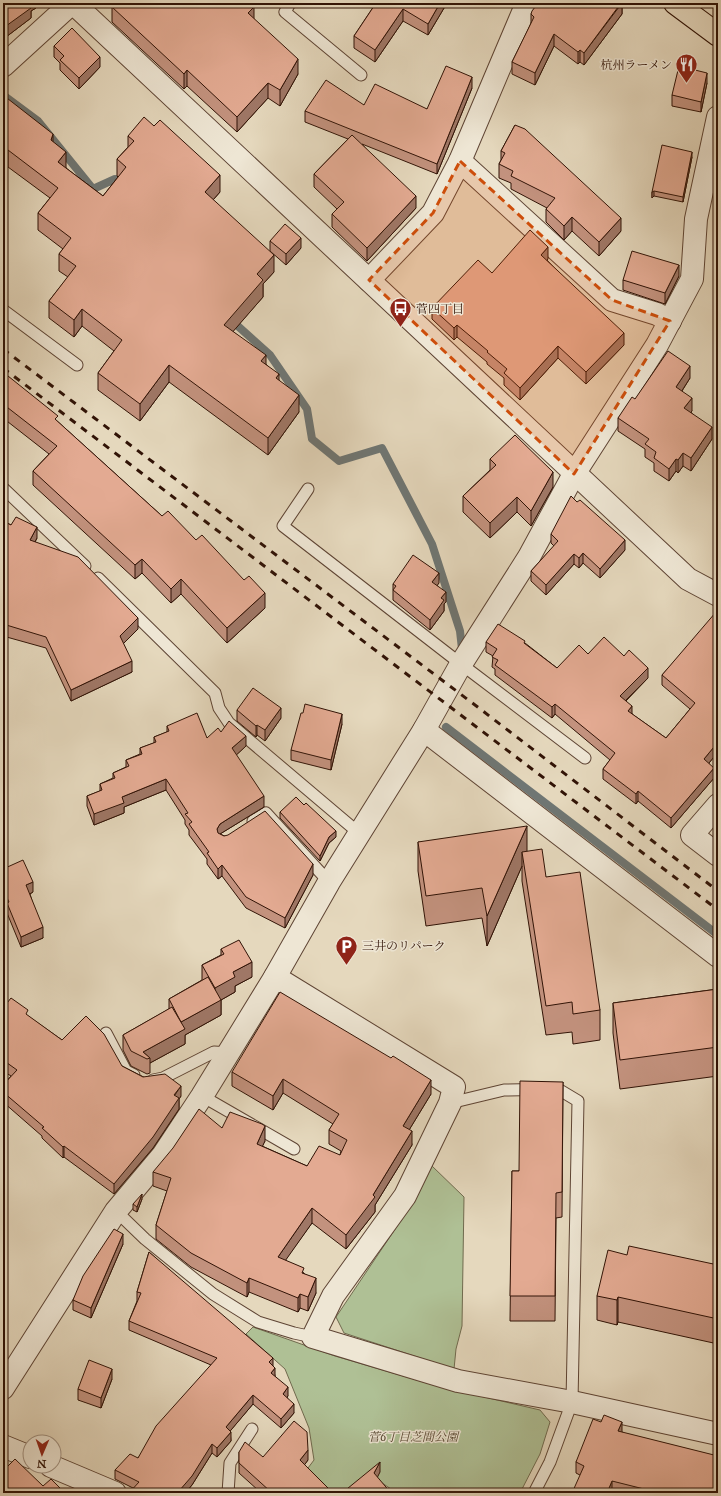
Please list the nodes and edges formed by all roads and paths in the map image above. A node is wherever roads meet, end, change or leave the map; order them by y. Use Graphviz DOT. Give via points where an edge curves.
graph roads {
  1 [pos="72,3"];
  2 [pos="290,3"];
  3 [pos="527,3"];
  4 [pos="675,3"];
  5 [pos="718,35"];
  6 [pos="3,66"];
  7 [pos="361,75"];
  8 [pos="718,117"];
  9 [pos="460,161"];
  10 [pos="369,280"];
  11 [pos="3,310"];
  12 [pos="670,321"];
  13 [pos="77,365"];
  14 [pos="574,474"];
  15 [pos="3,488"];
  16 [pos="308,489"];
  17 [pos="718,595"];
  18 [pos="460,664"];
  19 [pos="424,730"];
  20 [pos="585,758"];
  21 [pos="718,805"];
  22 [pos="242,828"];
  23 [pos="360,834"];
  24 [pos="718,856"];
  25 [pos="329,882"];
  26 [pos="718,956"];
  27 [pos="275,977"];
  28 [pos="106,1033"];
  29 [pos="229,1053"];
  30 [pos="202,1096"];
  31 [pos="450,1103"];
  32 [pos="294,1149"];
  33 [pos="116,1211"];
  34 [pos="312,1337"];
  35 [pos="3,1388"];
  36 [pos="572,1402"];
  37 [pos="252,1430"];
  38 [pos="718,1434"];
  39 [pos="3,1446"];
  40 [pos="22,1454"];
  41 [pos="62,1471"];
  42 [pos="115,1493"];
  43 [pos="228,1493"];
  44 [pos="534,1493"];
  1 -- 6 [label="street"];
  1 -- 10 [label="street"];
  2 -- 7 [label="lane" via="285,12"];
  3 -- 9 [label="street"];
  4 -- 5 [label="main road"];
  8 -- 12 [label="street" via="696,219 692,279"];
  9 -- 10 [label="street" via="433,213"];
  9 -- 12 [label="street" via="612,300"];
  10 -- 14 [label="street"];
  11 -- 13 [label="lane"];
  12 -- 14 [label="street"];
  14 -- 17 [label="street" via="688,579"];
  14 -- 18 [label="street" via="529,557"];
  15 -- 23 [label="lane" via="136,614 214,693 219,708 230,723"];
  16 -- 18 [label="lane" via="283,526"];
  18 -- 19 [label="street"];
  18 -- 20 [label="lane"];
  19 -- 23 [label="street"];
  19 -- 26 [label="street"];
  21 -- 24 [label="street" via="692,835"];
  22 -- 25 [label="lane" via="266,813"];
  23 -- 25 [label="street"];
  25 -- 27 [label="street"];
  27 -- 29 [label="street"];
  27 -- 31 [label="street" via="454,1087"];
  28 -- 29 [label="lane" via="126,1071 146,1082 163,1078 214,1052"];
  29 -- 30 [label="street"];
  30 -- 32 [label="lane"];
  30 -- 33 [label="street" via="163,1155"];
  31 -- 34 [label="street" via="405,1196 333,1296"];
  31 -- 36 [label="lane" via="504,1090 550,1089 558,1089 578,1101"];
  33 -- 34 [label="lane" via="145,1239 213,1294 258,1322"];
  33 -- 35 [label="street"];
  34 -- 36 [label="street" via="458,1381"];
  36 -- 38 [label="street"];
  36 -- 44 [label="lane" via="550,1462"];
  37 -- 43 [label="lane" via="230,1463"];
  39 -- 40 [label="street"];
  41 -- 42 [label="street"];
}
